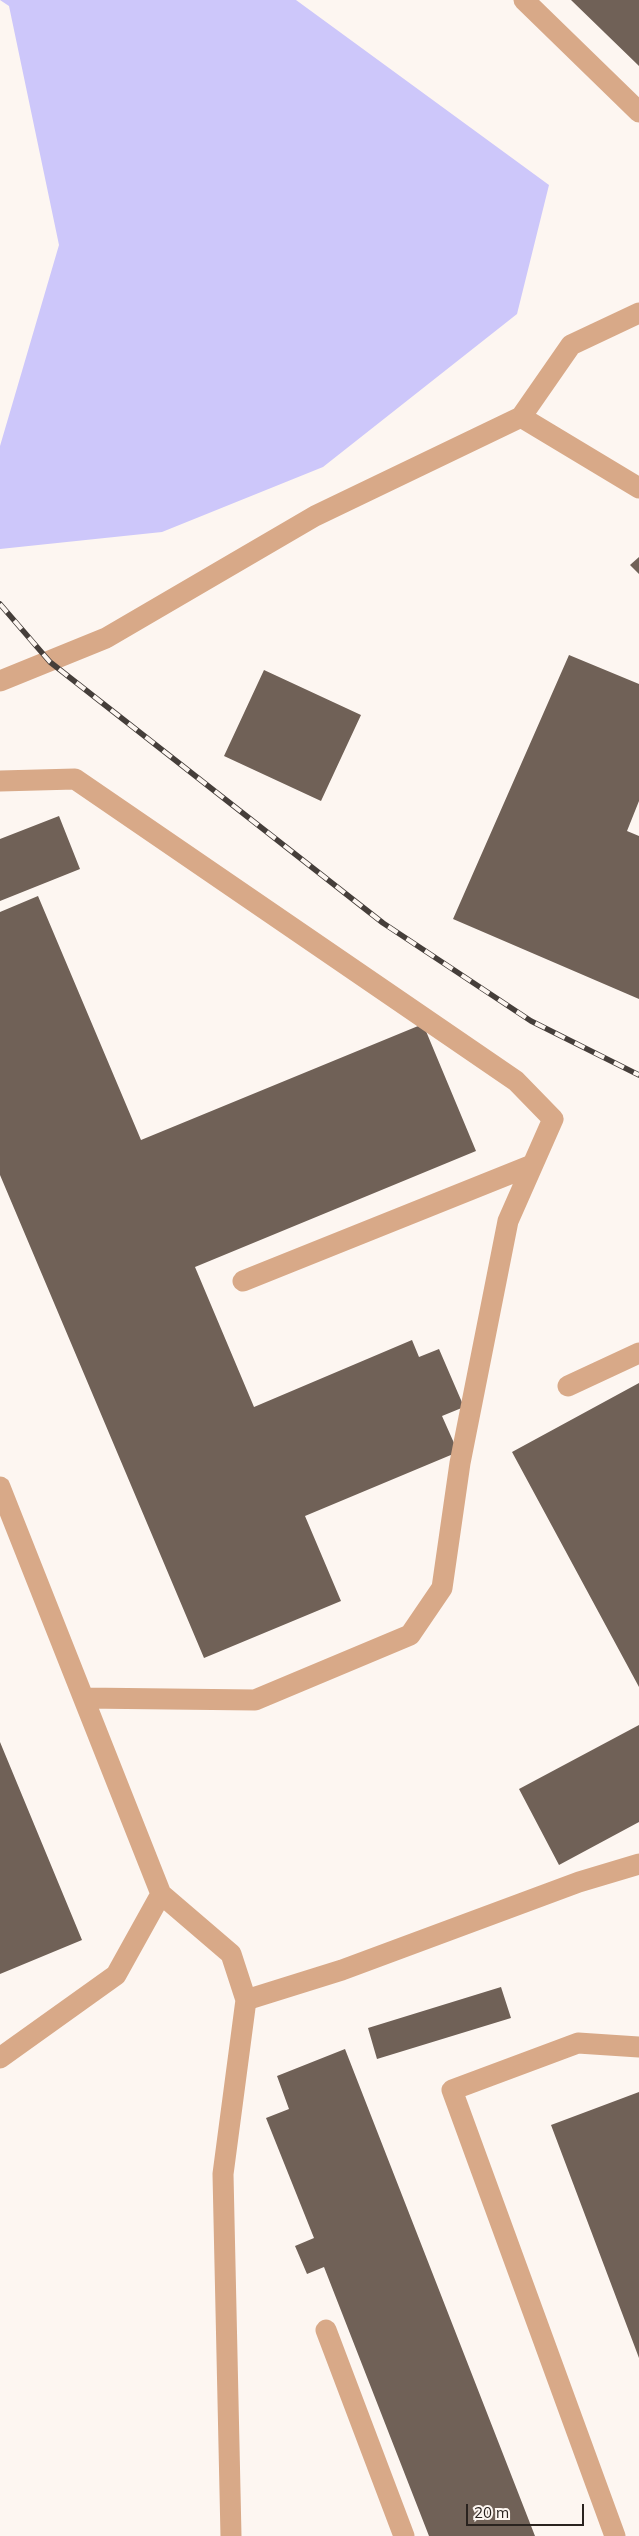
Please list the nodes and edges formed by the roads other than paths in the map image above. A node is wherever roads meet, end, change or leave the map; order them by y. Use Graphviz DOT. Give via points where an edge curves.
graph roads {
  1 [pos="524,0"];
  2 [pos="639,112"];
  3 [pos="639,314"];
  4 [pos="521,417"];
  5 [pos="639,488"];
  6 [pos="0,682"];
  7 [pos="0,781"];
  8 [pos="532,1165"];
  9 [pos="243,1281"];
  10 [pos="639,1353"];
  11 [pos="568,1386"];
  12 [pos="0,1487"];
  13 [pos="84,1698"];
  14 [pos="639,1864"];
  15 [pos="161,1894"];
  16 [pos="246,2000"];
  17 [pos="639,2047"];
  18 [pos="0,2058"];
  19 [pos="326,2330"];
  20 [pos="231,2536"];
  21 [pos="404,2536"];
  22 [pos="614,2536"];
  1 -- 2 [label="lane"];
  3 -- 4 [label="lane" via="571,346"];
  4 -- 5 [label="lane"];
  4 -- 6 [label="lane" via="315,516 106,638"];
  7 -- 8 [label="lane" via="74,779 516,1081 553,1119"];
  8 -- 9 [label="lane"];
  8 -- 13 [label="lane" via="508,1221 460,1463 442,1588 410,1635 255,1700"];
  10 -- 11 [label="lane"];
  12 -- 13 [label="lane"];
  13 -- 15 [label="lane"];
  14 -- 16 [label="lane" via="579,1882 342,1970"];
  15 -- 16 [label="lane" via="231,1954"];
  15 -- 18 [label="lane" via="116,1975"];
  16 -- 20 [label="lane" via="223,2174"];
  17 -- 22 [label="lane" via="578,2043 452,2090"];
  19 -- 21 [label="lane"];
}
